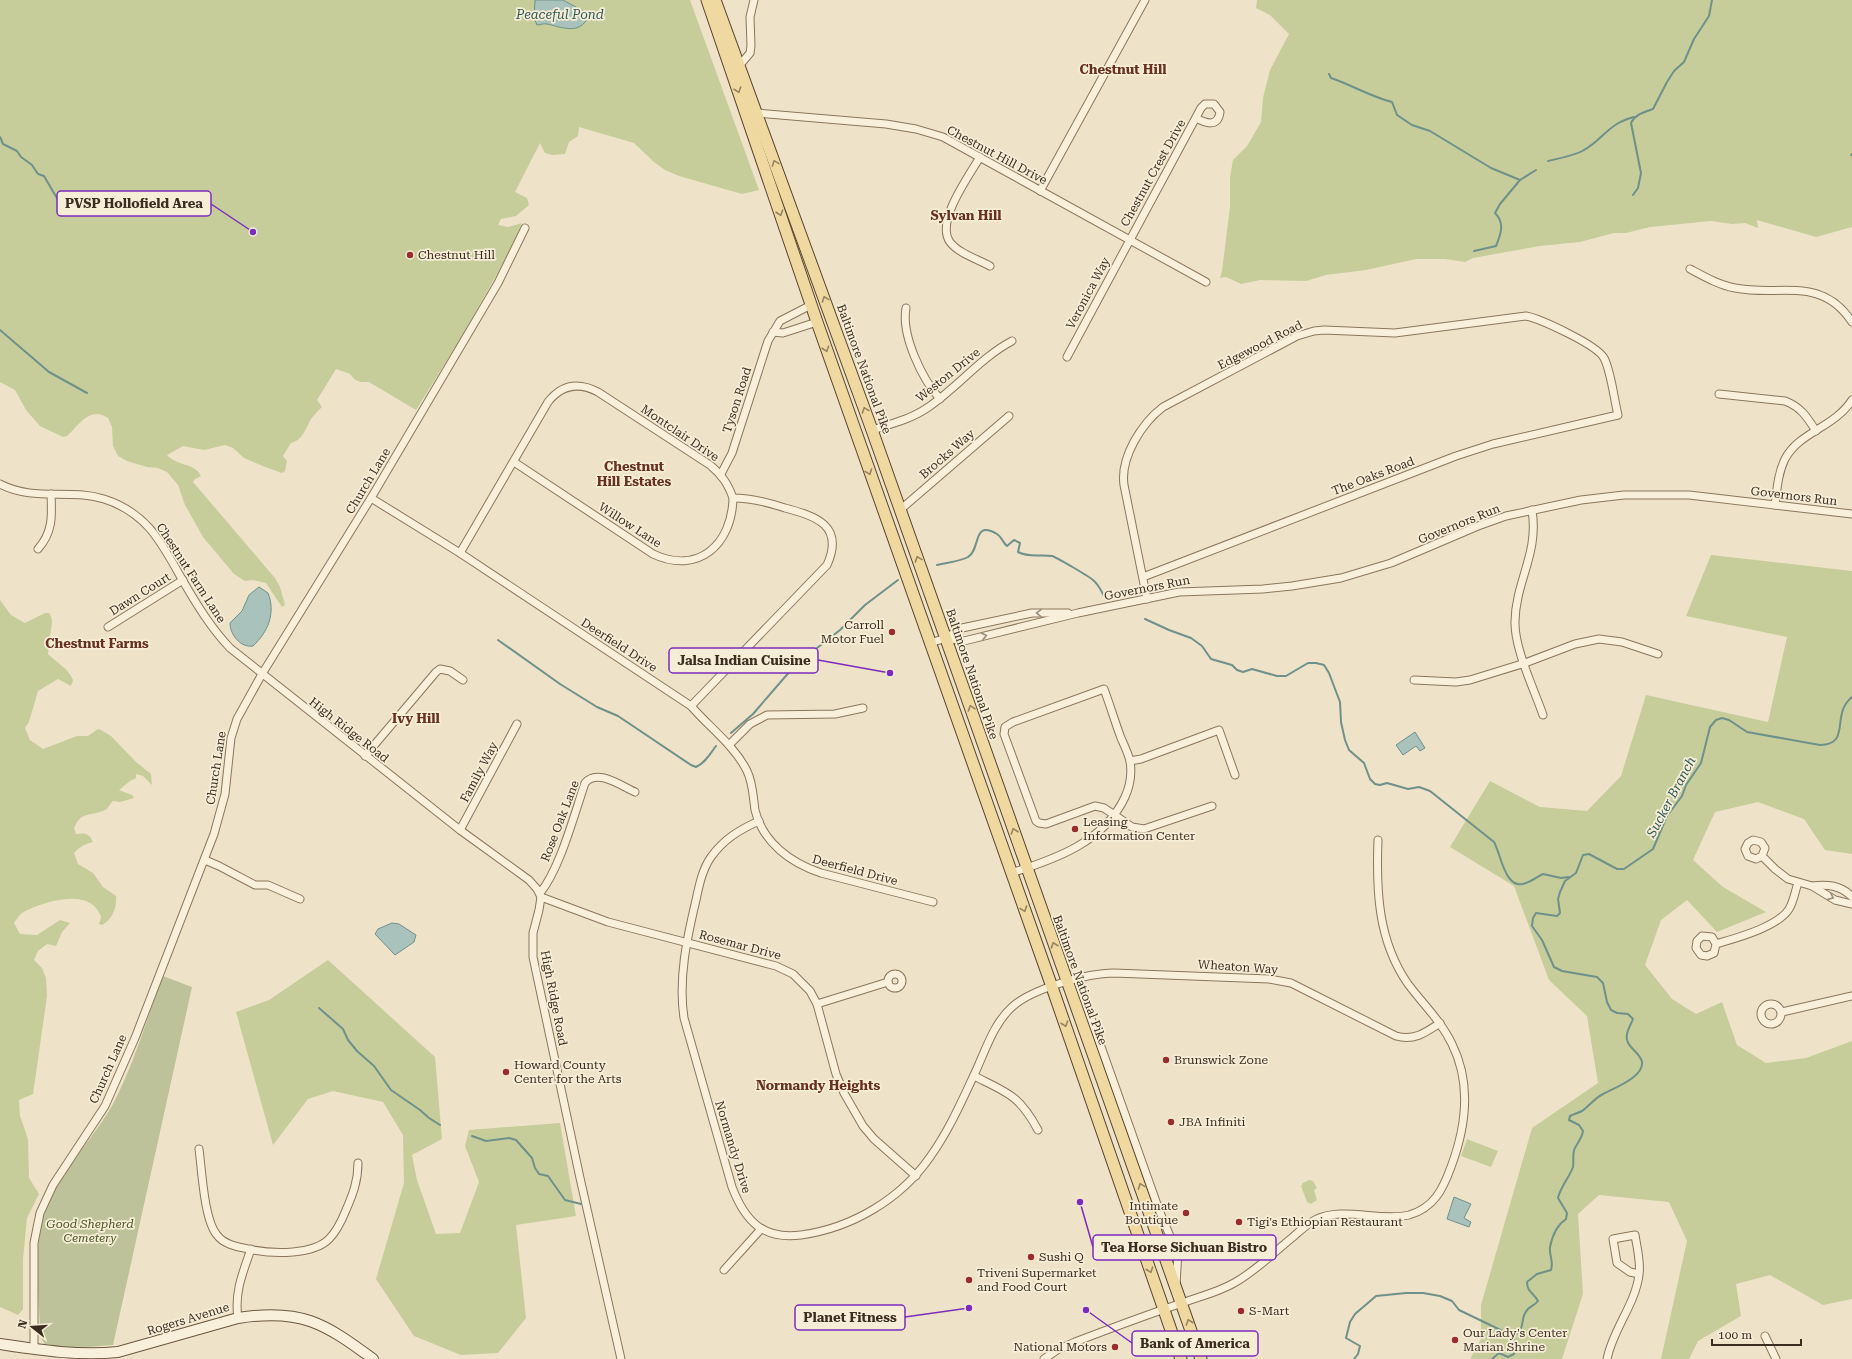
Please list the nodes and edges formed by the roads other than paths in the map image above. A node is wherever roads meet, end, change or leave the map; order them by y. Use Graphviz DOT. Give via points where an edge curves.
graph roads {
  1 [pos="707,0"];
  2 [pos="715,0"];
  3 [pos="754,0"];
  4 [pos="1145,0"];
  5 [pos="739,66"];
  6 [pos="757,113"];
  7 [pos="1196,118"];
  8 [pos="980,157"];
  9 [pos="1040,190"];
  10 [pos="525,228"];
  11 [pos="1129,239"];
  12 [pos="990,266"];
  13 [pos="1690,269"];
  14 [pos="1206,282"];
  15 [pos="811,305"];
  16 [pos="906,308"];
  17 [pos="817,322"];
  18 [pos="1852,322"];
  19 [pos="773,332"];
  20 [pos="1012,341"];
  21 [pos="1067,357"];
  22 [pos="1719,394"];
  23 [pos="940,399"];
  24 [pos="1852,400"];
  25 [pos="1618,415"];
  26 [pos="1010,416"];
  27 [pos="872,430"];
  28 [pos="1816,431"];
  29 [pos="514,462"];
  30 [pos="721,474"];
  31 [pos="0,484"];
  32 [pos="51,494"];
  33 [pos="371,498"];
  34 [pos="733,498"];
  35 [pos="1775,504"];
  36 [pos="900,510"];
  37 [pos="1532,510"];
  38 [pos="1852,514"];
  39 [pos="38,549"];
  40 [pos="460,553"];
  41 [pos="1143,577"];
  42 [pos="183,580"];
  43 [pos="1147,599"];
  44 [pos="1078,613"];
  45 [pos="108,627"];
  46 [pos="946,638"];
  47 [pos="930,643"];
  48 [pos="1658,654"];
  49 [pos="1525,663"];
  50 [pos="262,674"];
  51 [pos="463,680"];
  52 [pos="1414,680"];
  53 [pos="690,706"];
  54 [pos="863,708"];
  55 [pos="1543,715"];
  56 [pos="517,724"];
  57 [pos="729,745"];
  58 [pos="365,756"];
  59 [pos="1130,761"];
  60 [pos="1235,775"];
  61 [pos="635,792"];
  62 [pos="1212,806"];
  63 [pos="1115,814"];
  64 [pos="759,821"];
  65 [pos="460,830"];
  66 [pos="1378,840"];
  67 [pos="1762,856"];
  68 [pos="205,860"];
  69 [pos="1027,868"];
  70 [pos="1011,873"];
  71 [pos="1798,883"];
  72 [pos="1812,886"];
  73 [pos="540,895"];
  74 [pos="1852,897"];
  75 [pos="300,899"];
  76 [pos="933,902"];
  77 [pos="1852,904"];
  78 [pos="687,942"];
  79 [pos="1716,944"];
  80 [pos="1072,981"];
  81 [pos="888,982"];
  82 [pos="1052,987"];
  83 [pos="1852,996"];
  84 [pos="818,1004"];
  85 [pos="1782,1012"];
  86 [pos="1440,1023"];
  87 [pos="974,1076"];
  88 [pos="1038,1130"];
  89 [pos="199,1149"];
  90 [pos="358,1163"];
  91 [pos="916,1176"];
  92 [pos="760,1229"];
  93 [pos="251,1250"];
  94 [pos="724,1270"];
  95 [pos="1639,1274"];
  96 [pos="1176,1285"];
  97 [pos="1182,1302"];
  98 [pos="1164,1309"];
  99 [pos="238,1318"];
  100 [pos="1765,1336"];
  101 [pos="0,1344"];
  102 [pos="34,1349"];
  103 [pos="373,1359"];
  104 [pos="621,1359"];
  105 [pos="1044,1359"];
  106 [pos="1181,1359"];
  107 [pos="1201,1359"];
  108 [pos="1606,1359"];
  109 [pos="1776,1359"];
  1 -- 15 [label="main road, one-way"];
  2 -- 5 [label="main road, Baltimore National Pike"];
  3 -- 5 [label="street" via="750,18 750,53"];
  4 -- 9 [label="street"];
  5 -- 6 [label="main road, Baltimore National Pike"];
  6 -- 8 [label="street, Chestnut Hill Drive" via="916,129 943,137"];
  27 -- 6 [label="main road, Baltimore National Pike, one-way"];
  7 -- 7 [label="street, Chestnut Crest Drive" via="1205,104 1214,104 1220,112 1217,120 1210,124"];
  7 -- 11 [label="street, Chestnut Crest Drive"];
  8 -- 9 [label="street, Chestnut Hill Drive"];
  8 -- 12 [label="street" via="950,210 945,226 949,241 954,246"];
  9 -- 11 [label="street, Chestnut Hill Drive"];
  10 -- 33 [label="street, Church Lane" via="494,290"];
  11 -- 14 [label="street, Chestnut Hill Drive"];
  11 -- 21 [label="street, Veronica Way"];
  13 -- 18 [label="street" via="1714,282 1736,288 1806,291 1818,294 1837,304"];
  15 -- 17 [label="main road"];
  15 -- 19 [label="street, Tyson Road" via="780,321"];
  16 -- 23 [label="street" via="905,327 922,375"];
  17 -- 19 [label="street" via="783,333"];
  17 -- 47 [label="main road, one-way"];
  19 -- 30 [label="street, Tyson Road" via="732,453"];
  20 -- 23 [label="street, Weston Drive" via="991,354"];
  22 -- 28 [label="street" via="1792,404 1803,411"];
  23 -- 27 [label="street, Weston Drive" via="909,417"];
  24 -- 28 [label="street" via="1842,414"];
  25 -- 41 [label="street, The Oaks Road" via="1493,444 1456,456"];
  25 -- 41 [label="street, Edgewood Road" via="1604,356 1537,318 1516,316 1395,333 1324,330 1306,332 1163,407 1146,424 1128,454 1123,474"];
  26 -- 36 [label="street, Brocks Way"];
  27 -- 36 [label="main road, Baltimore National Pike"];
  28 -- 35 [label="street" via="1799,443 1786,458 1779,477"];
  29 -- 30 [label="street, Montclair Drive" via="554,395 568,386 582,386 598,392"];
  29 -- 34 [label="street, Willow Lane" via="653,554 671,560 698,558 716,547 727,529 733,510"];
  29 -- 40 [label="street, Montclair Drive"];
  30 -- 34 [label="street, Montclair Drive"];
  31 -- 32 [label="street, Chestnut Farm Lane" via="25,494"];
  32 -- 39 [label="street" via="51,527"];
  32 -- 42 [label="street, Chestnut Farm Lane" via="91,496 110,501 128,510 140,518 159,538"];
  33 -- 40 [label="street, Deerfield Drive"];
  33 -- 50 [label="street, Church Lane"];
  34 -- 53 [label="street" via="759,500 814,516 826,526 832,551 827,565 821,572"];
  35 -- 37 [label="street, Governors Run" via="1689,495 1652,494 1588,499"];
  35 -- 38 [label="street, Governors Run"];
  46 -- 36 [label="main road, Baltimore National Pike, one-way"];
  37 -- 43 [label="street, Governors Run" via="1478,526 1391,563 1341,578 1263,589 1191,590"];
  37 -- 49 [label="street" via="1532,548 1515,621 1516,634"];
  40 -- 53 [label="street, Deerfield Drive"];
  41 -- 43 [label="street, Edgewood Road"];
  42 -- 45 [label="street, Dawn Court"];
  42 -- 50 [label="street, Chestnut Farm Lane" via="219,636"];
  43 -- 44 [label="street, Governors Run"];
  46 -- 44 [label="street, Governors Run, one-way" via="964,641"];
  44 -- 46 [label="street, Governors Run, one-way" via="1032,613 962,628"];
  46 -- 47 [label="street, Governors Run"];
  69 -- 46 [label="main road, Baltimore National Pike, one-way"];
  47 -- 70 [label="main road"];
  48 -- 49 [label="street" via="1622,642 1599,639 1575,644"];
  49 -- 52 [label="street" via="1470,680"];
  49 -- 55 [label="street"];
  50 -- 58 [label="street, High Ridge Road"];
  50 -- 68 [label="street, Church Lane" via="243,706 233,730 225,794"];
  51 -- 58 [label="street" via="450,671 440,669 436,672"];
  53 -- 57 [label="street, Deerfield Drive"];
  54 -- 57 [label="street" via="835,714 767,716 750,724"];
  56 -- 65 [label="street, Family Way"];
  57 -- 64 [label="street, Deerfield Drive" via="747,772"];
  58 -- 65 [label="street, High Ridge Road"];
  59 -- 60 [label="street" via="1219,730"];
  59 -- 63 [label="street" via="1127,792"];
  59 -- 63 [label="street" via="1104,689 1007,724 1004,730 1034,816 1039,823 1046,824 1095,806"];
  61 -- 73 [label="street, Rose Oak Lane" via="602,778 594,776 588,779 547,885"];
  62 -- 63 [label="street" via="1144,829 1132,827"];
  63 -- 69 [label="street" via="1103,828 1083,843"];
  64 -- 76 [label="street, Deerfield Drive" via="781,852 808,869"];
  64 -- 78 [label="street, Normandy Drive" via="727,839 707,864 701,879"];
  65 -- 73 [label="street, High Ridge Road" via="529,880"];
  66 -- 86 [label="street" via="1378,897 1385,937 1400,972"];
  67 -- 71 [label="street" via="1782,875"];
  68 -- 75 [label="street" via="255,886 268,885"];
  68 -- 102 [label="street, Church Lane" via="111,1095 53,1185 40,1213 34,1243"];
  69 -- 70 [label="street"];
  80 -- 69 [label="main road, Baltimore National Pike, one-way"];
  70 -- 82 [label="main road, one-way"];
  71 -- 72 [label="street"];
  71 -- 79 [label="street" via="1788,910 1778,920"];
  72 -- 74 [label="street" via="1832,885 1848,892"];
  72 -- 77 [label="street, one-way" via="1830,898"];
  73 -- 78 [label="street, Rosemar Drive" via="608,922"];
  73 -- 104 [label="street, High Ridge Road" via="533,933 533,957"];
  78 -- 84 [label="street, Rosemar Drive" via="784,969 802,981"];
  78 -- 92 [label="street, Normandy Drive" via="682,982 684,1018 732,1187 743,1210"];
  80 -- 82 [label="street, Wheaton Way"];
  80 -- 86 [label="street, Wheaton Way" via="1093,974 1114,973 1269,979 1291,983 1403,1038 1416,1037"];
  96 -- 80 [label="main road, Baltimore National Pike, one-way"];
  80 -- 96 [label="street" via="1159,1210 1178,1251"];
  81 -- 84 [label="street"];
  82 -- 87 [label="street" via="1020,1000 1006,1013 995,1030"];
  82 -- 98 [label="main road, one-way"];
  83 -- 85 [label="street"];
  84 -- 91 [label="street, Rosemar Drive" via="836,1074 853,1110 874,1139"];
  86 -- 97 [label="street" via="1459,1063 1464,1084 1465,1112 1457,1152 1443,1186 1432,1202 1418,1212 1404,1216 1336,1215 1320,1218 1235,1283"];
  87 -- 88 [label="street" via="1014,1097 1028,1112"];
  87 -- 91 [label="street" via="940,1142"];
  89 -- 93 [label="street" via="208,1215 214,1230 223,1241"];
  90 -- 93 [label="street" via="358,1176 353,1194 329,1239 321,1245 305,1250 276,1253"];
  91 -- 92 [label="street" via="880,1205 844,1224 793,1236 777,1235"];
  92 -- 94 [label="street"];
  93 -- 99 [label="street" via="237,1295"];
  95 -- 95 [label="street" via="1617,1264 1613,1239 1635,1235"];
  95 -- 108 [label="street" via="1635,1292 1617,1328"];
  96 -- 97 [label="main road, Baltimore National Pike"];
  97 -- 98 [label="street"];
  107 -- 97 [label="main road, Baltimore National Pike, one-way"];
  98 -- 105 [label="street" via="1075,1342"];
  98 -- 106 [label="main road"];
  99 -- 102 [label="main road, Rogers Avenue" via="118,1352 82,1354"];
  99 -- 103 [label="main road, Rogers Avenue" via="276,1314 306,1320 336,1333"];
  100 -- 109 [label="street"];
  101 -- 102 [label="main road, Rogers Avenue"];
}
